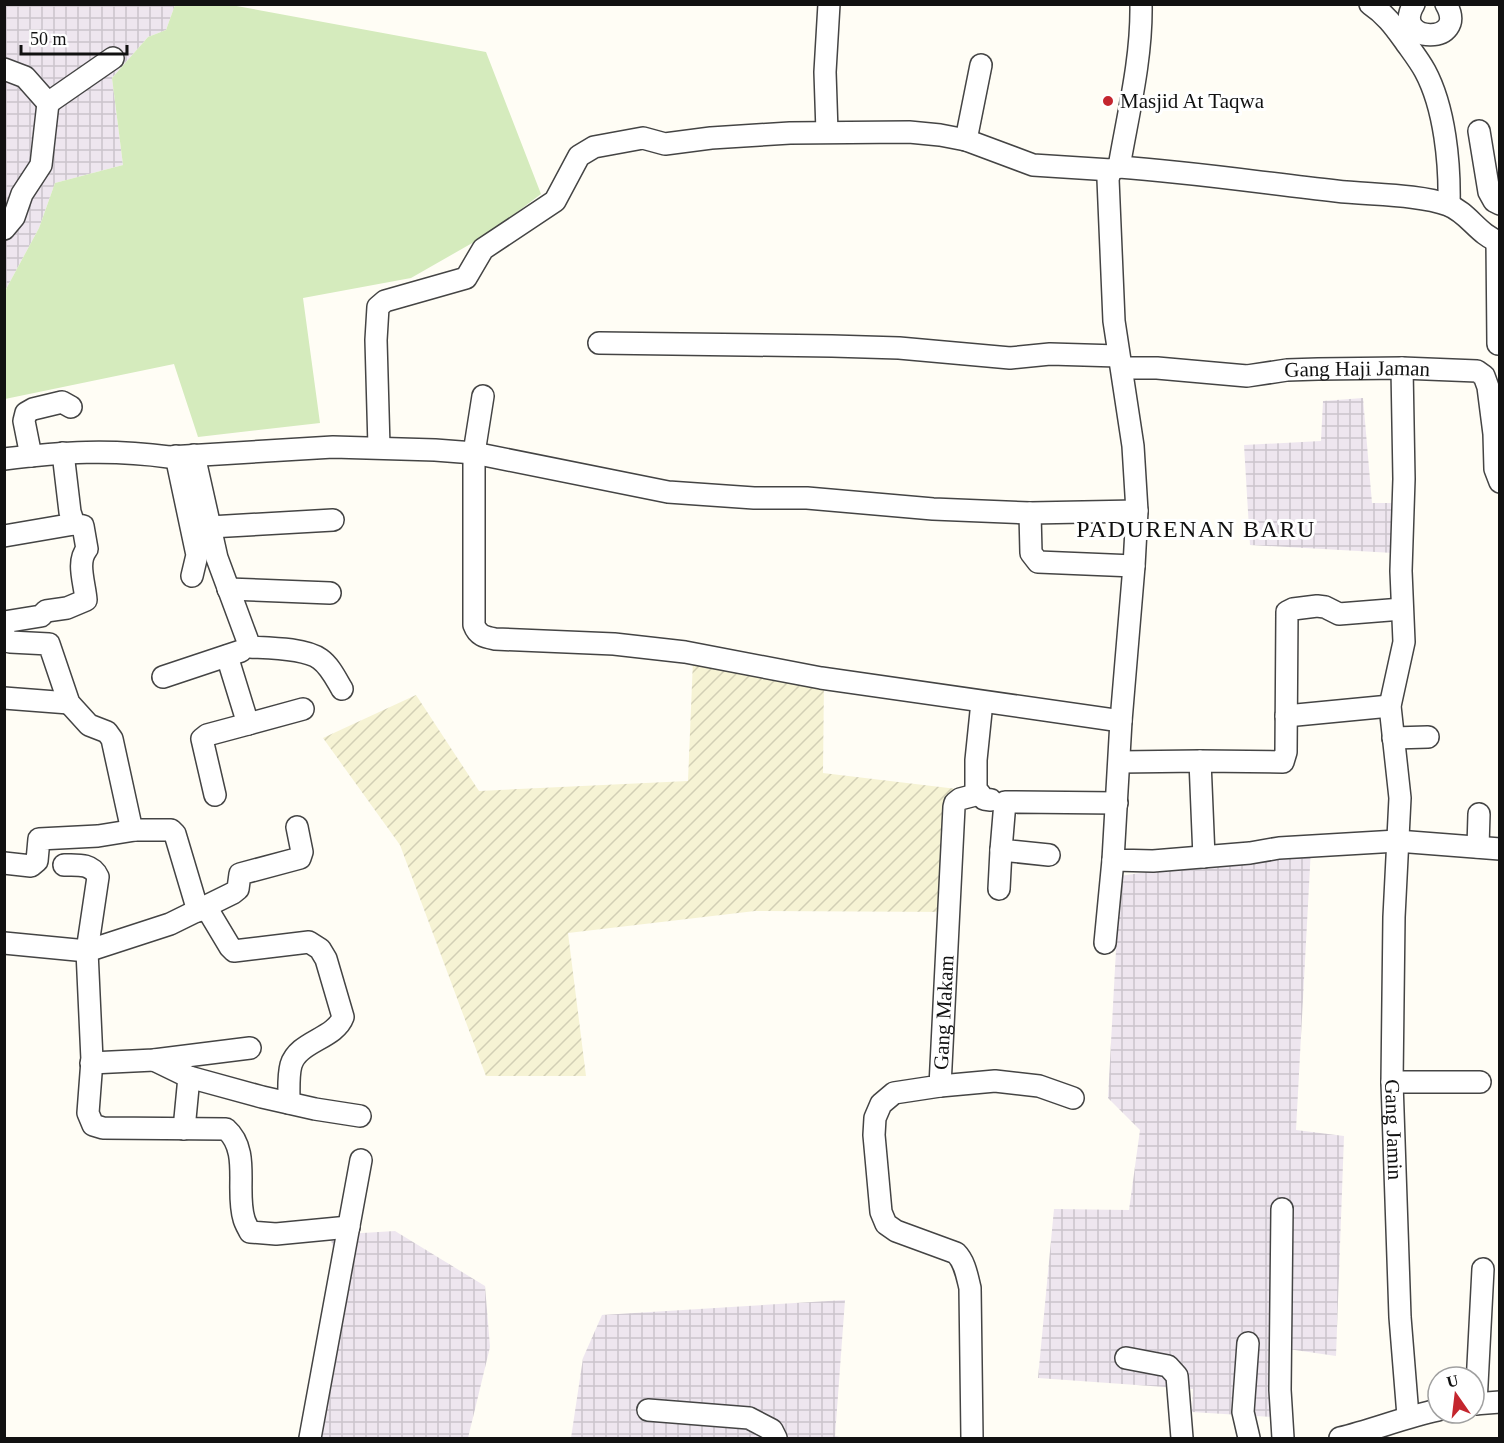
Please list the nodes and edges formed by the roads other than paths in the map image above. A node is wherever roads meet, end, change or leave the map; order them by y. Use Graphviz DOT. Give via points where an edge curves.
graph roads {
  1 [pos="829,4"];
  2 [pos="1141,4"];
  3 [pos="1370,4"];
  4 [pos="1446,4"];
  5 [pos="1407,8"];
  6 [pos="113,58"];
  7 [pos="981,65"];
  8 [pos="4,69"];
  9 [pos="48,103"];
  10 [pos="1479,131"];
  11 [pos="827,132"];
  12 [pos="966,140"];
  13 [pos="1492,158"];
  14 [pos="1115,169"];
  15 [pos="1500,204"];
  16 [pos="1449,205"];
  17 [pos="4,229"];
  18 [pos="1498,242"];
  19 [pos="599,344"];
  20 [pos="1498,344"];
  21 [pos="1120,362"];
  22 [pos="1402,368"];
  23 [pos="483,396"];
  24 [pos="71,406"];
  25 [pos="379,447"];
  26 [pos="63,453"];
  27 [pos="474,453"];
  28 [pos="31,456"];
  29 [pos="185,456"];
  30 [pos="4,459"];
  31 [pos="1500,482"];
  32 [pos="1137,511"];
  33 [pos="1030,513"];
  34 [pos="333,520"];
  35 [pos="74,524"];
  36 [pos="210,527"];
  37 [pos="4,536"];
  38 [pos="1134,566"];
  39 [pos="192,576"];
  40 [pos="228,589"];
  41 [pos="330,593"];
  42 [pos="1402,609"];
  43 [pos="4,622"];
  44 [pos="4,636"];
  45 [pos="250,647"];
  46 [pos="227,656"];
  47 [pos="163,677"];
  48 [pos="342,689"];
  49 [pos="4,698"];
  50 [pos="982,702"];
  51 [pos="69,703"];
  52 [pos="1390,706"];
  53 [pos="303,709"];
  54 [pos="1286,716"];
  55 [pos="1121,721"];
  56 [pos="248,724"];
  57 [pos="1428,737"];
  58 [pos="1393,738"];
  59 [pos="1200,761"];
  60 [pos="1120,762"];
  61 [pos="979,794"];
  62 [pos="215,795"];
  63 [pos="1005,802"];
  64 [pos="1117,803"];
  65 [pos="1479,814"];
  66 [pos="297,827"];
  67 [pos="135,830"];
  68 [pos="1397,841"];
  69 [pos="1478,847"];
  70 [pos="1500,849"];
  71 [pos="1000,850"];
  72 [pos="1049,855"];
  73 [pos="1204,857"];
  74 [pos="1113,860"];
  75 [pos="4,864"];
  76 [pos="64,865"];
  77 [pos="999,889"];
  78 [pos="202,909"];
  79 [pos="4,943"];
  80 [pos="1105,943"];
  81 [pos="87,951"];
  82 [pos="250,1048"];
  83 [pos="154,1060"];
  84 [pos="91,1063"];
  85 [pos="189,1077"];
  86 [pos="1392,1082"];
  87 [pos="1480,1082"];
  88 [pos="940,1086"];
  89 [pos="1073,1098"];
  90 [pos="288,1103"];
  91 [pos="360,1116"];
  92 [pos="184,1129"];
  93 [pos="361,1160"];
  94 [pos="1282,1209"];
  95 [pos="349,1227"];
  96 [pos="1483,1269"];
  97 [pos="1248,1343"];
  98 [pos="1126,1358"];
  99 [pos="1477,1365"];
  100 [pos="648,1410"];
  101 [pos="1426,1412"];
  102 [pos="1408,1416"];
  103 [pos="310,1438"];
  104 [pos="776,1438"];
  105 [pos="972,1438"];
  106 [pos="1182,1438"];
  107 [pos="1249,1438"];
  108 [pos="1283,1438"];
  109 [pos="1340,1438"];
  1 -- 11 [label="street"];
  2 -- 14 [label="street" via="1137,61"];
  3 -- 16 [label="street" via="1395,27 1434,93 1447,159"];
  4 -- 5 [label="street" via="1450,12 1448,24 1434,36 1417,31"];
  6 -- 9 [label="street"];
  7 -- 12 [label="street"];
  8 -- 9 [label="street" via="25,77"];
  9 -- 17 [label="street" via="40,165"];
  10 -- 13 [label="street"];
  11 -- 12 [label="street" via="909,132"];
  11 -- 25 [label="street" via="665,144 642,138 594,147 579,156 555,201 483,249 466,278 385,301 378,307"];
  12 -- 14 [label="street" via="1033,165"];
  13 -- 15 [label="street" via="1489,192"];
  14 -- 16 [label="street" via="1162,170"];
  14 -- 21 [label="street" via="1108,178"];
  16 -- 18 [label="street"];
  18 -- 20 [label="street"];
  19 -- 21 [label="street, Gang Haji Jaman" via="900,348 1010,358 1050,354"];
  21 -- 22 [label="street, Gang Haji Jaman" via="1247,376 1287,370"];
  21 -- 32 [label="street" via="1133,446"];
  22 -- 31 [label="street, Gang Haji Jaman" via="1477,371 1484,376 1494,434 1495,469"];
  22 -- 42 [label="street, Gang Jamin"];
  23 -- 27 [label="street"];
  24 -- 28 [label="street" via="62,402 26,413"];
  25 -- 27 [label="street"];
  25 -- 29 [label="street"];
  26 -- 28 [label="street"];
  26 -- 29 [label="street"];
  26 -- 35 [label="street"];
  27 -- 33 [label="street" via="668,492"];
  27 -- 50 [label="street" via="474,626 484,637 685,652 821,678"];
  28 -- 30 [label="street"];
  29 -- 36 [label="street"];
  29 -- 39 [label="street" via="196,555"];
  32 -- 33 [label="street"];
  32 -- 38 [label="street"];
  33 -- 38 [label="street" via="1031,553 1038,562"];
  34 -- 36 [label="street"];
  35 -- 37 [label="street"];
  35 -- 43 [label="street" via="83,526 86,540 80,566 86,600 46,611 41,616"];
  36 -- 40 [label="street"];
  38 -- 55 [label="street"];
  40 -- 41 [label="street"];
  40 -- 45 [label="street"];
  42 -- 52 [label="street, Gang Jamin" via="1404,642"];
  42 -- 54 [label="street" via="1339,614 1317,606 1287,612"];
  44 -- 51 [label="street" via="10,642 49,644"];
  45 -- 46 [label="street"];
  45 -- 48 [label="street" via="313,655"];
  46 -- 47 [label="street"];
  46 -- 56 [label="street"];
  49 -- 51 [label="street"];
  50 -- 55 [label="street"];
  50 -- 61 [label="street" via="976,760"];
  51 -- 67 [label="street" via="89,725 107,732 112,739"];
  52 -- 54 [label="street"];
  52 -- 58 [label="street, Gang Jamin"];
  53 -- 56 [label="street"];
  54 -- 59 [label="street" via="1286,756 1282,762"];
  55 -- 60 [label="street"];
  56 -- 62 [label="street" via="202,739"];
  57 -- 58 [label="street"];
  58 -- 68 [label="street, Gang Jamin" via="1400,798"];
  59 -- 60 [label="street"];
  59 -- 73 [label="street"];
  60 -- 64 [label="street"];
  61 -- 63 [label="street" via="984,799"];
  61 -- 88 [label="street, Gang Makam" via="959,800 954,807"];
  63 -- 64 [label="street"];
  63 -- 71 [label="street"];
  64 -- 74 [label="street"];
  65 -- 69 [label="street"];
  66 -- 78 [label="street" via="300,858 240,874 237,890"];
  67 -- 75 [label="street" via="39,839 37,861 31,866"];
  67 -- 78 [label="street" via="171,830"];
  68 -- 69 [label="street"];
  68 -- 73 [label="street"];
  68 -- 86 [label="street, Gang Jamin"];
  69 -- 70 [label="street"];
  71 -- 72 [label="street"];
  71 -- 77 [label="street"];
  73 -- 74 [label="street"];
  74 -- 80 [label="street"];
  76 -- 81 [label="street" via="88,866 98,877"];
  78 -- 81 [label="street" via="155,930"];
  78 -- 90 [label="street" via="234,951 309,942 326,959 343,1017 338,1026 308,1046 291,1064"];
  79 -- 81 [label="street"];
  81 -- 84 [label="street"];
  82 -- 83 [label="street"];
  83 -- 84 [label="street"];
  83 -- 85 [label="street"];
  84 -- 92 [label="street" via="88,1113 93,1125"];
  85 -- 90 [label="street"];
  85 -- 92 [label="street"];
  86 -- 87 [label="street"];
  86 -- 102 [label="street, Gang Jamin"];
  88 -- 89 [label="street" via="995,1081 1039,1086"];
  88 -- 105 [label="street, Gang Makam" via="894,1093 887,1098 875,1118 875,1146 881,1212 886,1224 956,1253 965,1270 970,1288"];
  90 -- 91 [label="street"];
  92 -- 95 [label="street" via="226,1129 235,1137 243,1218 250,1232 276,1234"];
  93 -- 95 [label="street"];
  94 -- 108 [label="street"];
  95 -- 103 [label="street"];
  96 -- 99 [label="street"];
  97 -- 107 [label="street" via="1243,1412"];
  98 -- 106 [label="street" via="1168,1366 1177,1376"];
  100 -- 104 [label="street" via="749,1418 772,1430"];
  101 -- 102 [label="street"];
  102 -- 109 [label="street"];
}
